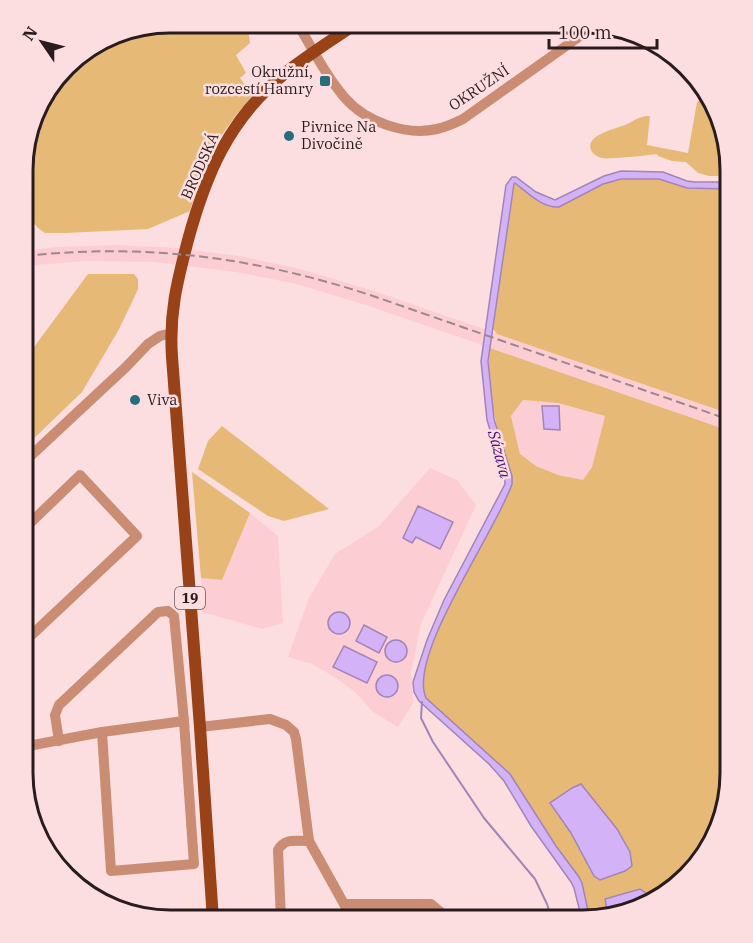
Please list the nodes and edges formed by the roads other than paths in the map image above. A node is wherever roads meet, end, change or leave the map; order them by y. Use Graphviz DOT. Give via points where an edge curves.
graph roads {
  1 [pos="303,33"];
  2 [pos="342,33"];
  3 [pos="584,33"];
  4 [pos="313,52"];
  5 [pos="171,333"];
  6 [pos="33,454"];
  7 [pos="33,520"];
  8 [pos="33,634"];
  9 [pos="184,721"];
  10 [pos="200,727"];
  11 [pos="102,732"];
  12 [pos="58,741"];
  13 [pos="33,745"];
  14 [pos="309,841"];
  15 [pos="344,904"];
  16 [pos="212,910"];
  17 [pos="281,910"];
  18 [pos="347,910"];
  19 [pos="438,910"];
  1 -- 4 [label="street, OKRUŽNÍ"];
  2 -- 4 [label="main road, BRODSKÁ / 19"];
  3 -- 4 [label="street, OKRUŽNÍ" via="463,119 425,130 392,126 362,112 346,99"];
  4 -- 5 [label="main road, BRODSKÁ / 19" via="261,95 225,143 207,179 189,237 172,310"];
  5 -- 6 [label="street" via="148,344"];
  5 -- 10 [label="main road, 19"];
  7 -- 8 [label="street" via="80,475 137,536"];
  9 -- 11 [label="street"];
  9 -- 11 [label="street" via="194,864 111,871"];
  9 -- 12 [label="street" via="174,616 168,611 158,612 59,705 55,715"];
  10 -- 14 [label="street" via="270,719 294,732"];
  10 -- 16 [label="main road, 19"];
  11 -- 12 [label="street"];
  12 -- 13 [label="street"];
  14 -- 15 [label="street"];
  14 -- 17 [label="street" via="286,842 278,850"];
  15 -- 18 [label="street"];
  15 -- 19 [label="street" via="431,904"];
}
